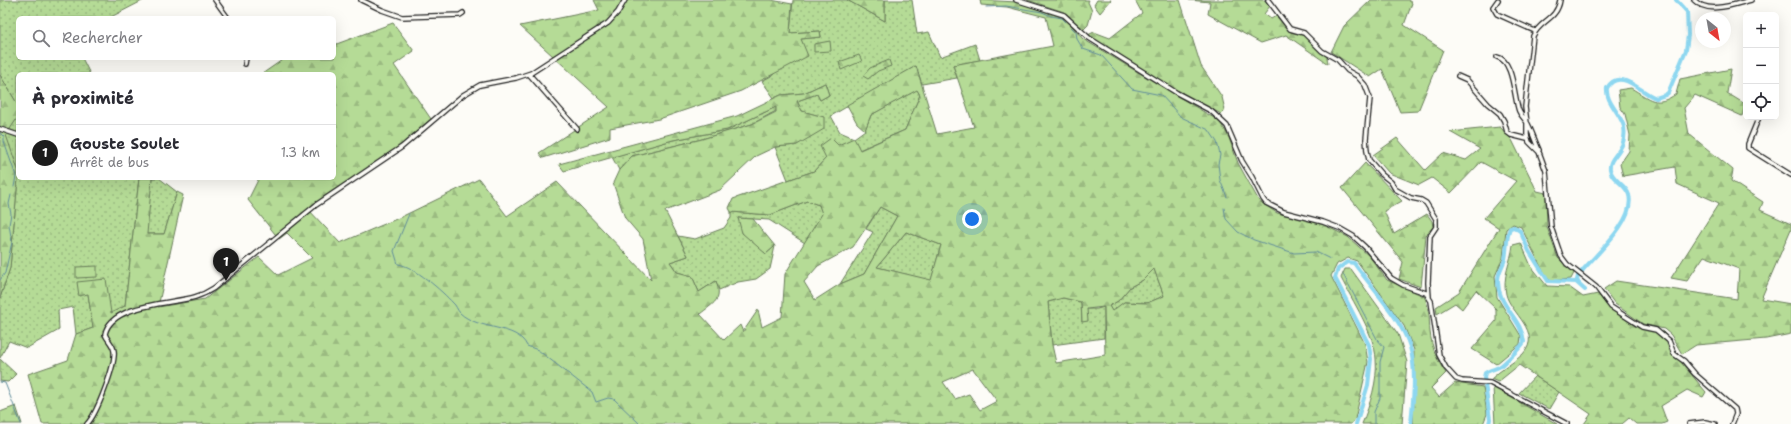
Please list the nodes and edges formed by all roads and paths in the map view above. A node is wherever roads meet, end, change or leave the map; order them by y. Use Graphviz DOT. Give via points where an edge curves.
graph roads {
  1 [pos="215,0"];
  2 [pos="361,0"];
  3 [pos="625,0"];
  4 [pos="1016,0"];
  5 [pos="1268,0"];
  6 [pos="1498,0"];
  7 [pos="1560,0"];
  8 [pos="1694,0"];
  9 [pos="1751,0"];
  10 [pos="463,13"];
  11 [pos="227,16"];
  12 [pos="1535,31"];
  13 [pos="1498,57"];
  14 [pos="246,60"];
  15 [pos="245,64"];
  16 [pos="529,74"];
  17 [pos="1458,76"];
  18 [pos="1758,120"];
  19 [pos="1527,123"];
  20 [pos="0,129"];
  21 [pos="577,130"];
  22 [pos="16,134"];
  23 [pos="1527,139"];
  24 [pos="1539,152"];
  25 [pos="1791,176"];
  26 [pos="1429,297"];
  27 [pos="87,424"];
  28 [pos="1567,424"];
  29 [pos="1689,424"];
  30 [pos="1715,424"];
  31 [pos="1732,424"];
  1 -- 11 [label="street"];
  2 -- 10 [label="street" via="402,17"];
  3 -- 16 [label="street" via="608,23"];
  4 -- 26 [label="street" via="1064,15 1089,38 1177,93 1211,111 1227,126 1245,166 1266,203 1284,212 1339,228 1353,236 1391,278"];
  5 -- 26 [label="street" via="1290,28 1304,33 1322,51 1338,60 1365,85 1370,98 1366,139 1369,160 1395,189 1426,204 1436,219 1436,227 1430,236"];
  6 -- 12 [label="street" via="1493,6 1497,14"];
  7 -- 12 [label="street" via="1556,14"];
  8 -- 9 [label="street" via="1696,3 1720,7"];
  12 -- 19 [label="street" via="1525,107"];
  13 -- 19 [label="street" via="1505,63 1514,86 1519,113"];
  14 -- 15 [label="street"];
  16 -- 21 [label="street"];
  16 -- 27 [label="street" via="480,85 463,95 395,153 316,205 221,284 205,294 132,310 116,318 108,326 105,334 114,351 107,383 96,412"];
  17 -- 23 [label="street" via="1467,80 1500,114 1507,132"];
  18 -- 25 [label="street" via="1748,148"];
  19 -- 23 [label="street"];
  19 -- 24 [label="street"];
  20 -- 22 [label="street"];
  23 -- 24 [label="street"];
  24 -- 31 [label="street" via="1546,171 1553,234 1566,264 1596,287 1611,307 1642,327 1656,330 1669,341 1674,354 1735,409"];
  26 -- 28 [label="street" via="1437,347 1442,362 1456,379 1490,383"];
  29 -- 30 [label="street"];
}
